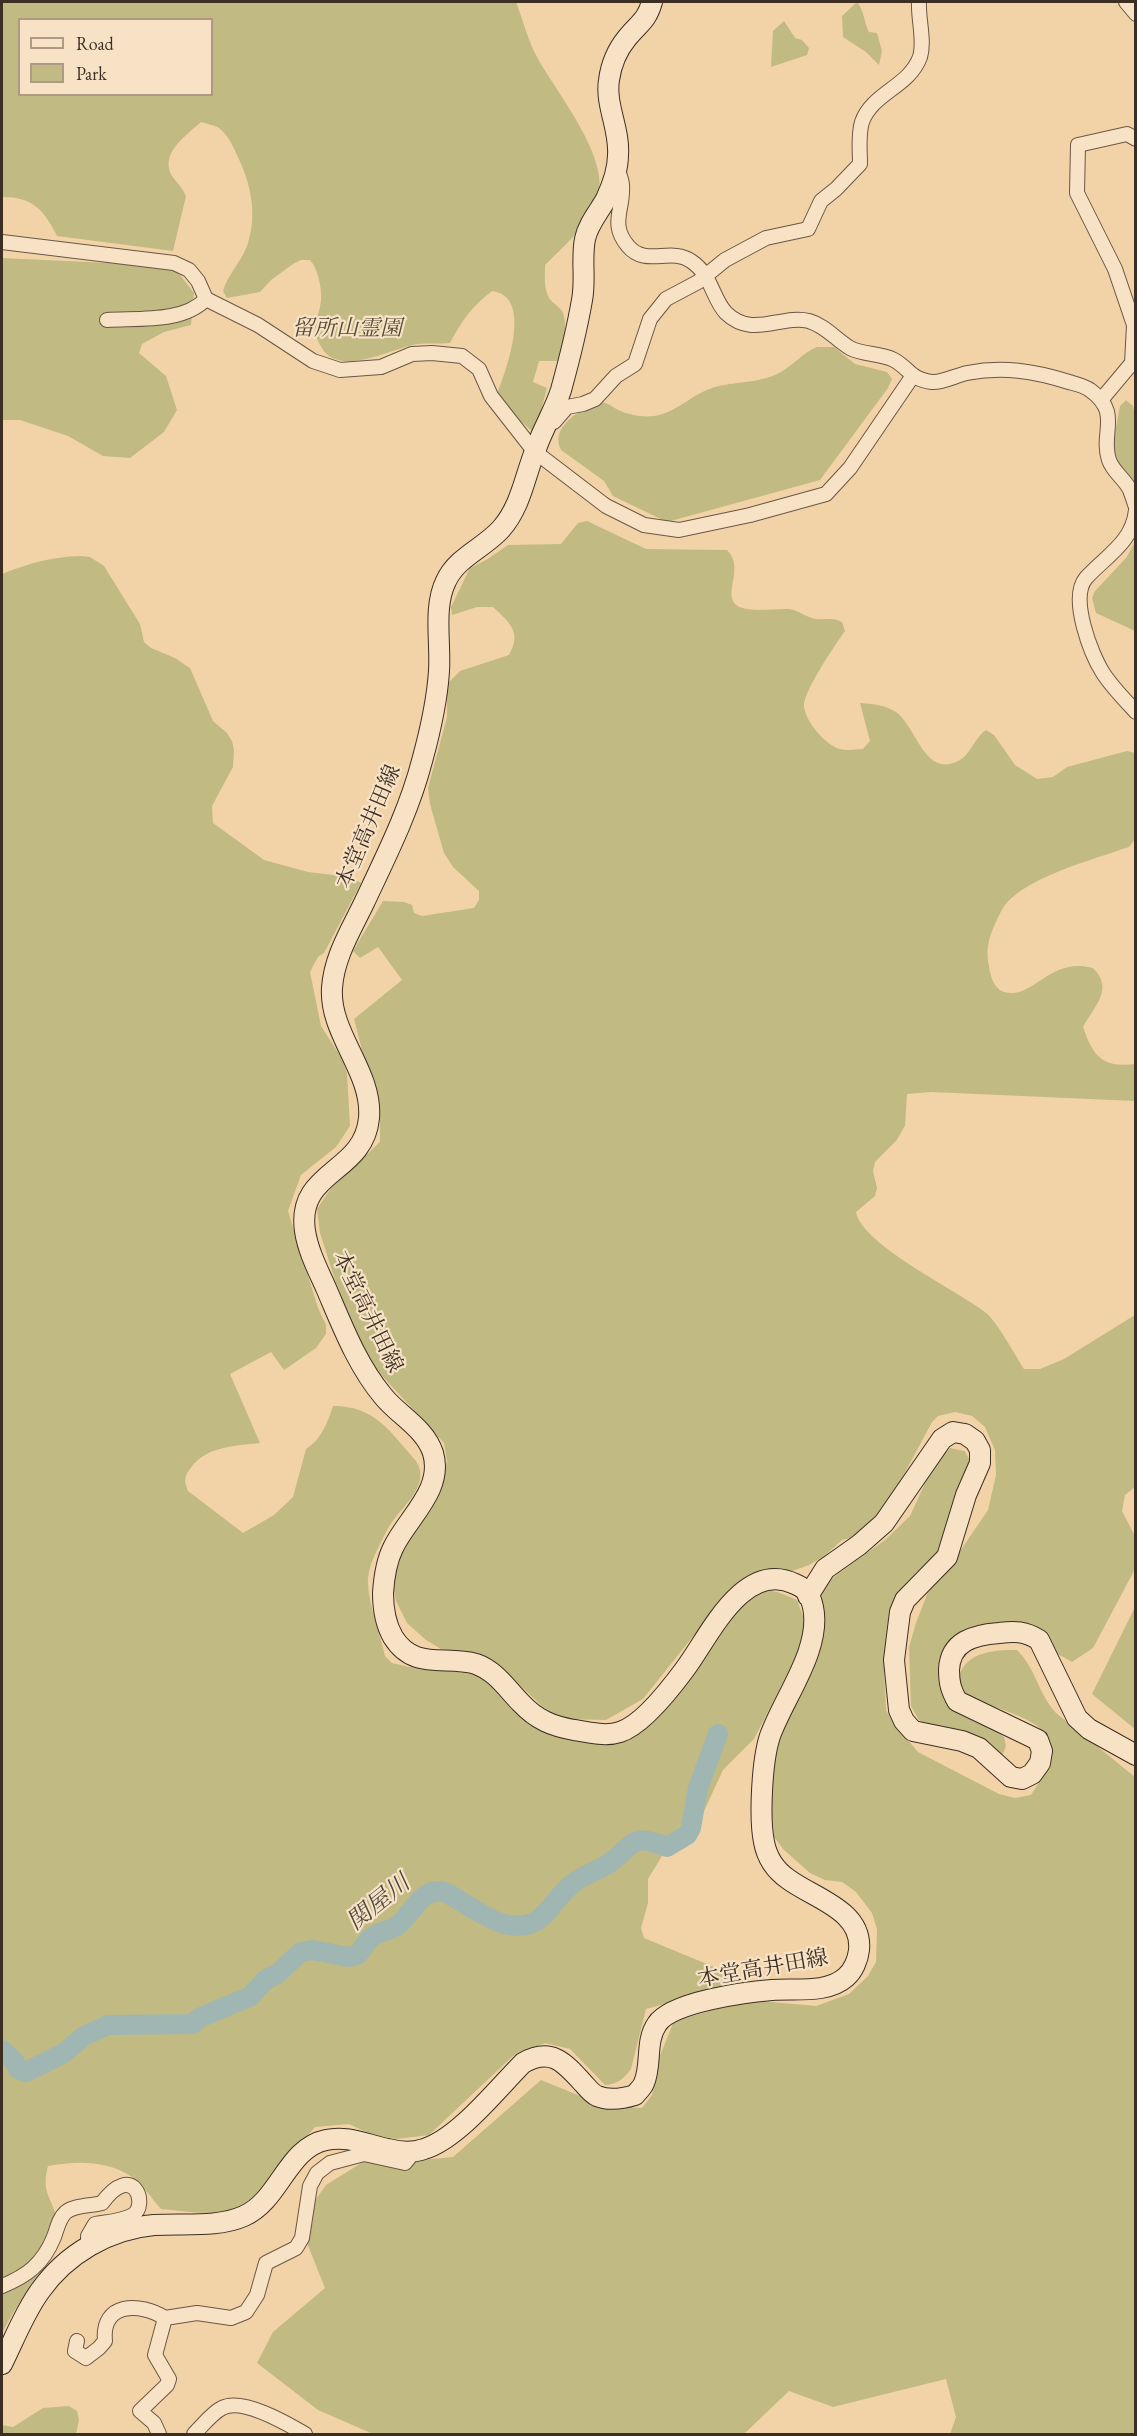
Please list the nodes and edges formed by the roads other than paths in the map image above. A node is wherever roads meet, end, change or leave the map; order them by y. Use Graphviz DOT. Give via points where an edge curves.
graph roads {
  1 [pos="652,2"];
  2 [pos="919,2"];
  3 [pos="1126,2"];
  4 [pos="1136,14"];
  5 [pos="1136,139"];
  6 [pos="616,166"];
  7 [pos="2,242"];
  8 [pos="705,274"];
  9 [pos="206,299"];
  10 [pos="107,320"];
  11 [pos="912,377"];
  12 [pos="1101,400"];
  13 [pos="544,430"];
  14 [pos="534,451"];
  15 [pos="1136,509"];
  16 [pos="1136,712"];
  17 [pos="808,1596"];
  18 [pos="1136,1755"];
  19 [pos="409,2152"];
  20 [pos="88,2246"];
  21 [pos="2,2286"];
  22 [pos="165,2318"];
  23 [pos="77,2341"];
  24 [pos="2,2364"];
  25 [pos="159,2434"];
  26 [pos="194,2434"];
  27 [pos="306,2434"];
  1 -- 6 [label="main road, 本堂高井田線" via="645,21 623,42 608,83 618,142"];
  2 -- 8 [label="street" via="921,55 913,72 873,104 862,122 860,164 821,201 808,229 766,238"];
  3 -- 4 [label="street"];
  5 -- 12 [label="street" via="1127,134 1078,145 1077,193 1114,269 1134,325 1132,363"];
  6 -- 8 [label="street" via="622,186 618,228 630,249 651,257 681,255"];
  6 -- 13 [label="main road, 本堂高井田線" via="609,193 585,239 583,298 560,395"];
  7 -- 9 [label="street" via="174,263 189,270"];
  8 -- 11 [label="street" via="726,312 740,321 755,326 801,319 819,324 851,348 893,360"];
  8 -- 13 [label="street" via="655,310 635,364 616,376 595,399 567,407"];
  9 -- 10 [label="street" via="181,314"];
  9 -- 14 [label="street" via="258,325 314,361 339,370 381,367 412,354 462,356 479,369 491,396"];
  11 -- 12 [label="street" via="935,383 987,369 1021,369 1089,388"];
  11 -- 14 [label="street" via="850,468 826,494 679,530 644,525 606,506"];
  12 -- 15 [label="street" via="1109,415 1110,463 1130,489"];
  13 -- 14 [label="main road, 本堂高井田線"];
  14 -- 17 [label="main road, 本堂高井田線" via="517,507 497,534 455,566 441,590 438,692 420,772 402,823 336,963 332,991 333,1011 368,1095 370,1111 359,1151 317,1184 308,1199 305,1230 312,1256 362,1364 385,1399 427,1441 434,1456 434,1478 408,1527 393,1546 384,1579 383,1606 388,1628 398,1645 410,1654 430,1661 481,1665 539,1719 553,1726 603,1735 630,1728 659,1700 684,1671 732,1600 752,1586 772,1580 790,1581"];
  15 -- 16 [label="street" via="1134,526 1084,581 1079,603 1084,627 1103,673"];
  17 -- 18 [label="main road" via="825,1569 884,1523 942,1439 953,1432 965,1434 980,1450 980,1463 946,1557 905,1600 900,1612 894,1660 899,1710 904,1721 913,1731 979,1748 1011,1777 1022,1779 1032,1774 1040,1763 1042,1751 1038,1740 957,1701 949,1679 952,1653 959,1644 983,1634 1028,1633 1039,1640 1077,1718"];
  17 -- 19 [label="main road, 本堂高井田線" via="813,1607 814,1631 809,1650 770,1737 765,1758 763,1840 766,1854 786,1878 849,1919 860,1943 848,1975 825,1987 744,1994 667,2014 652,2034 641,2088 624,2098 594,2095 557,2059 534,2056 441,2142"];
  19 -- 20 [label="main road, 本堂高井田線" via="342,2138 324,2140 309,2147 259,2207 244,2216 131,2228"];
  19 -- 22 [label="street" via="405,2163 364,2154 330,2163 317,2173 310,2186 302,2238 296,2248 266,2263 257,2295 246,2312 231,2318 197,2313"];
  20 -- 21 [label="street" via="88,2236 95,2224 133,2215 138,2209 138,2193 131,2187 115,2187 102,2203 66,2212 38,2265 22,2278"];
  20 -- 24 [label="main road, 本堂高井田線" via="40,2291"];
  22 -- 23 [label="street" via="152,2309 134,2306 110,2318 103,2330 105,2341 86,2358 75,2351"];
  22 -- 25 [label="street" via="154,2355 169,2379 140,2411 154,2423"];
  26 -- 27 [label="street" via="222,2408 236,2404 279,2418"];
}
